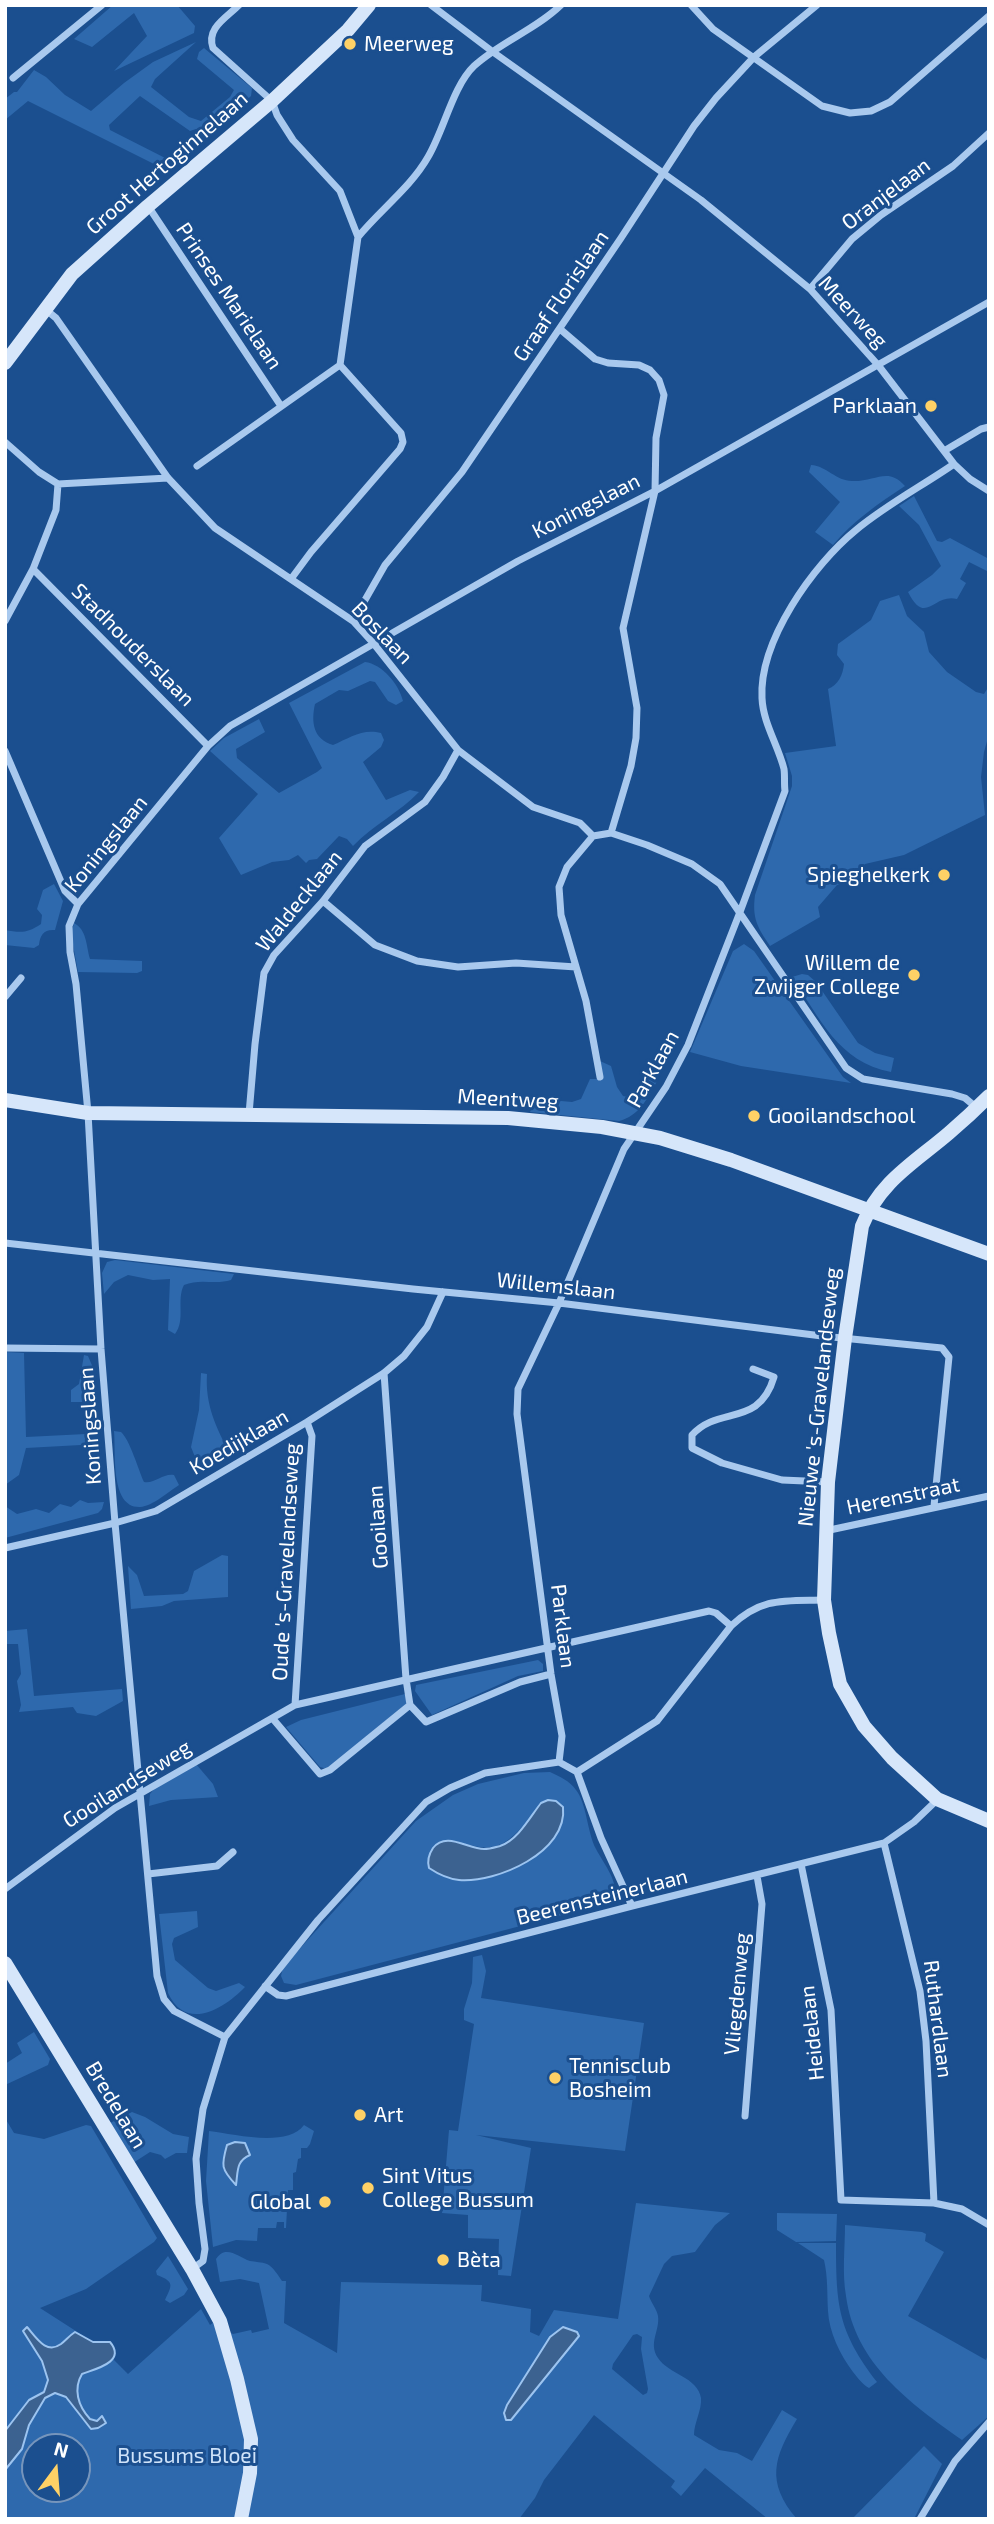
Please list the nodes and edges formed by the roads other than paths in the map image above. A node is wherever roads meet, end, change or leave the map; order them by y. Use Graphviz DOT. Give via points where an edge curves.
graph roads {
  1 [pos="102,5"];
  2 [pos="239,5"];
  3 [pos="369,5"];
  4 [pos="431,5"];
  5 [pos="561,5"];
  6 [pos="691,5"];
  7 [pos="817,5"];
  8 [pos="989,16"];
  9 [pos="493,52"];
  10 [pos="754,57"];
  11 [pos="13,78"];
  12 [pos="272,100"];
  13 [pos="989,133"];
  14 [pos="663,174"];
  15 [pos="148,206"];
  16 [pos="358,237"];
  17 [pos="810,289"];
  18 [pos="989,302"];
  19 [pos="45,309"];
  20 [pos="560,329"];
  21 [pos="5,363"];
  22 [pos="340,365"];
  23 [pos="878,365"];
  24 [pos="281,406"];
  25 [pos="989,427"];
  26 [pos="5,442"];
  27 [pos="944,452"];
  28 [pos="954,464"];
  29 [pos="197,466"];
  30 [pos="168,478"];
  31 [pos="58,484"];
  32 [pos="655,491"];
  33 [pos="989,491"];
  34 [pos="33,569"];
  35 [pos="291,579"];
  36 [pos="5,621"];
  37 [pos="353,621"];
  38 [pos="374,644"];
  39 [pos="208,746"];
  40 [pos="458,750"];
  41 [pos="5,751"];
  42 [pos="611,833"];
  43 [pos="593,835"];
  44 [pos="323,901"];
  45 [pos="78,904"];
  46 [pos="740,912"];
  47 [pos="576,967"];
  48 [pos="21,978"];
  49 [pos="5,997"];
  50 [pos="600,1077"];
  51 [pos="989,1096"];
  52 [pos="5,1100"];
  53 [pos="977,1108"];
  54 [pos="88,1114"];
  55 [pos="249,1114"];
  56 [pos="635,1133"];
  57 [pos="869,1210"];
  58 [pos="5,1243"];
  59 [pos="96,1254"];
  60 [pos="989,1254"];
  61 [pos="443,1292"];
  62 [pos="559,1303"];
  63 [pos="845,1338"];
  64 [pos="5,1348"];
  65 [pos="101,1349"];
  66 [pos="753,1368"];
  67 [pos="384,1373"];
  68 [pos="307,1422"];
  69 [pos="828,1482"];
  70 [pos="989,1496"];
  71 [pos="934,1506"];
  72 [pos="115,1523"];
  73 [pos="825,1531"];
  74 [pos="5,1548"];
  75 [pos="824,1600"];
  76 [pos="731,1626"];
  77 [pos="548,1648"];
  78 [pos="551,1674"];
  79 [pos="406,1679"];
  80 [pos="295,1705"];
  81 [pos="410,1705"];
  82 [pos="273,1718"];
  83 [pos="559,1762"];
  84 [pos="577,1772"];
  85 [pos="140,1792"];
  86 [pos="937,1799"];
  87 [pos="989,1821"];
  88 [pos="884,1843"];
  89 [pos="233,1852"];
  90 [pos="801,1864"];
  91 [pos="148,1874"];
  92 [pos="757,1876"];
  93 [pos="5,1889"];
  94 [pos="632,1906"];
  95 [pos="5,1963"];
  96 [pos="265,1986"];
  97 [pos="225,2037"];
  98 [pos="745,2116"];
  99 [pos="934,2203"];
  100 [pos="989,2225"];
  101 [pos="192,2269"];
  102 [pos="989,2422"];
  103 [pos="241,2519"];
  104 [pos="920,2519"];
  1 -- 11 [label="street"];
  2 -- 12 [label="street" via="212,30 213,48"];
  3 -- 12 [label="main road, Groot Hertoginnelaan"];
  4 -- 9 [label="street, Meerweg"];
  5 -- 9 [label="street" via="547,19"];
  6 -- 10 [label="street" via="713,29"];
  7 -- 10 [label="street, Graaf Florislaan"];
  8 -- 10 [label="street" via="907,89 871,111 850,113 822,106"];
  9 -- 14 [label="street, Meerweg"];
  9 -- 16 [label="street" via="472,68 458,88 427,159"];
  10 -- 14 [label="street, Graaf Florislaan" via="716,98"];
  12 -- 15 [label="main road, Groot Hertoginnelaan"];
  12 -- 16 [label="street" via="293,140 340,191"];
  13 -- 17 [label="street, Oranjelaan" via="954,166 852,239"];
  14 -- 17 [label="street, Meerweg"];
  14 -- 20 [label="street, Graaf Florislaan"];
  15 -- 19 [label="main road, Groot Hertoginnelaan" via="72,274"];
  15 -- 24 [label="street, Prinses Marielaan"];
  16 -- 22 [label="street"];
  17 -- 23 [label="street, Meerweg"];
  18 -- 23 [label="street, Koningslaan"];
  19 -- 21 [label="main road, Groot Hertoginnelaan"];
  19 -- 30 [label="street, Boslaan" via="56,318"];
  20 -- 32 [label="street" via="595,359 639,365 659,380 664,395 656,438"];
  20 -- 37 [label="street, Graaf Florislaan" via="463,472 385,565"];
  22 -- 24 [label="street"];
  22 -- 35 [label="street" via="401,433 403,442"];
  23 -- 27 [label="street, Meerweg"];
  23 -- 32 [label="street, Koningslaan"];
  24 -- 29 [label="street"];
  25 -- 27 [label="street"];
  26 -- 31 [label="street"];
  27 -- 28 [label="street, Meerweg"];
  28 -- 33 [label="street, Meerweg"];
  28 -- 46 [label="street, Parklaan" via="856,530 806,583 775,637 762,682 762,701 784,771 785,791"];
  30 -- 31 [label="street"];
  30 -- 35 [label="street, Boslaan" via="215,527"];
  31 -- 34 [label="street" via="56,510"];
  32 -- 38 [label="street, Koningslaan" via="518,561"];
  32 -- 42 [label="street" via="623,628 637,708 636,738"];
  34 -- 36 [label="street"];
  34 -- 39 [label="street, Stadhouderslaan"];
  35 -- 37 [label="street, Boslaan"];
  37 -- 38 [label="street, Boslaan"];
  38 -- 39 [label="street, Koningslaan" via="230,726"];
  38 -- 40 [label="street, Boslaan"];
  39 -- 45 [label="street, Koningslaan"];
  40 -- 43 [label="street, Boslaan" via="533,807 580,823"];
  40 -- 44 [label="street, Waldecklaan" via="425,802 365,846"];
  41 -- 45 [label="street" via="65,891"];
  42 -- 43 [label="street"];
  42 -- 46 [label="street" via="692,863 720,884"];
  43 -- 47 [label="street" via="567,867 559,887 561,915"];
  44 -- 47 [label="street" via="375,945 417,961 458,967 516,963"];
  44 -- 55 [label="street, Waldecklaan" via="274,955 264,973"];
  45 -- 54 [label="street, Koningslaan" via="69,926"];
  46 -- 53 [label="street" via="846,1068 863,1079 952,1094"];
  46 -- 56 [label="street, Parklaan" via="688,1045"];
  47 -- 50 [label="street"];
  48 -- 49 [label="street"];
  51 -- 53 [label="main road, Nieuwe 's-Gravelandseweg"];
  52 -- 54 [label="main road, Meentweg"];
  53 -- 57 [label="main road, Nieuwe 's-Gravelandseweg" via="908,1164"];
  54 -- 55 [label="main road, Meentweg"];
  54 -- 59 [label="street, Koningslaan"];
  55 -- 56 [label="main road, Meentweg" via="508,1118"];
  56 -- 57 [label="main road, Meentweg" via="731,1160"];
  56 -- 62 [label="street, Parklaan" via="624,1149"];
  57 -- 60 [label="main road, Meentweg"];
  57 -- 63 [label="main road, Nieuwe 's-Gravelandseweg" via="858,1244"];
  58 -- 59 [label="street, Willemslaan"];
  59 -- 61 [label="street, Willemslaan"];
  59 -- 65 [label="street, Koningslaan"];
  61 -- 62 [label="street, Willemslaan"];
  61 -- 67 [label="street, Koedijklaan" via="428,1327"];
  62 -- 63 [label="street, Willemslaan"];
  62 -- 77 [label="street, Parklaan" via="518,1389 517,1414"];
  63 -- 69 [label="main road, Nieuwe 's-Gravelandseweg"];
  63 -- 71 [label="street, Willemslaan" via="942,1348 949,1357"];
  64 -- 65 [label="street"];
  65 -- 72 [label="street, Koningslaan"];
  66 -- 69 [label="street" via="774,1377 770,1392 758,1406 699,1427 692,1435 692,1448 722,1463 782,1480"];
  67 -- 68 [label="street, Koedijklaan"];
  67 -- 79 [label="street, Gooilaan"];
  68 -- 72 [label="street, Koedijklaan" via="156,1511"];
  68 -- 80 [label="street, Oude 's-Gravelandseweg" via="312,1437"];
  69 -- 73 [label="main road, Nieuwe 's-Gravelandseweg"];
  70 -- 71 [label="street, Herenstraat"];
  71 -- 73 [label="street, Herenstraat"];
  72 -- 74 [label="street, Koedijklaan"];
  72 -- 85 [label="street, Koningslaan"];
  73 -- 75 [label="main road, Nieuwe 's-Gravelandseweg"];
  75 -- 76 [label="street" via="765,1603"];
  75 -- 86 [label="main road, Nieuwe 's-Gravelandseweg" via="841,1684 864,1726"];
  76 -- 77 [label="street, Gooilandseweg" via="709,1611"];
  76 -- 84 [label="street" via="657,1721"];
  77 -- 78 [label="street, Parklaan"];
  77 -- 79 [label="street, Gooilandseweg"];
  78 -- 81 [label="street" via="520,1682 426,1722"];
  78 -- 83 [label="street, Parklaan" via="562,1736"];
  79 -- 80 [label="street, Gooilandseweg"];
  79 -- 81 [label="street"];
  80 -- 82 [label="street, Gooilandseweg"];
  81 -- 82 [label="street" via="320,1774"];
  82 -- 85 [label="street, Gooilandseweg"];
  83 -- 84 [label="street"];
  83 -- 96 [label="street" via="485,1773 426,1802 318,1920"];
  84 -- 94 [label="street"];
  85 -- 91 [label="street, Koningslaan"];
  85 -- 93 [label="street, Gooilandseweg"];
  86 -- 87 [label="main road, Nieuwe 's-Gravelandseweg"];
  86 -- 88 [label="street, Beerensteinerlaan"];
  88 -- 90 [label="street, Beerensteinerlaan"];
  88 -- 99 [label="street, Ruthardlaan" via="920,1991"];
  89 -- 91 [label="street" via="217,1866"];
  90 -- 92 [label="street, Beerensteinerlaan"];
  90 -- 99 [label="street, Heidelaan" via="831,2010 841,2200"];
  91 -- 97 [label="street, Koningslaan" via="156,1976 164,1999 174,2011"];
  92 -- 94 [label="street, Beerensteinerlaan"];
  92 -- 98 [label="street, Vliegdenweg" via="762,1904"];
  94 -- 96 [label="street, Beerensteinerlaan" via="286,1996"];
  95 -- 101 [label="main road, Bredelaan"];
  96 -- 97 [label="street"];
  97 -- 101 [label="street" via="201,2122 196,2159 205,2249 203,2261"];
  99 -- 100 [label="street" via="962,2209"];
  101 -- 103 [label="main road" via="220,2321 251,2439"];
  102 -- 104 [label="street" via="955,2461"];
}
